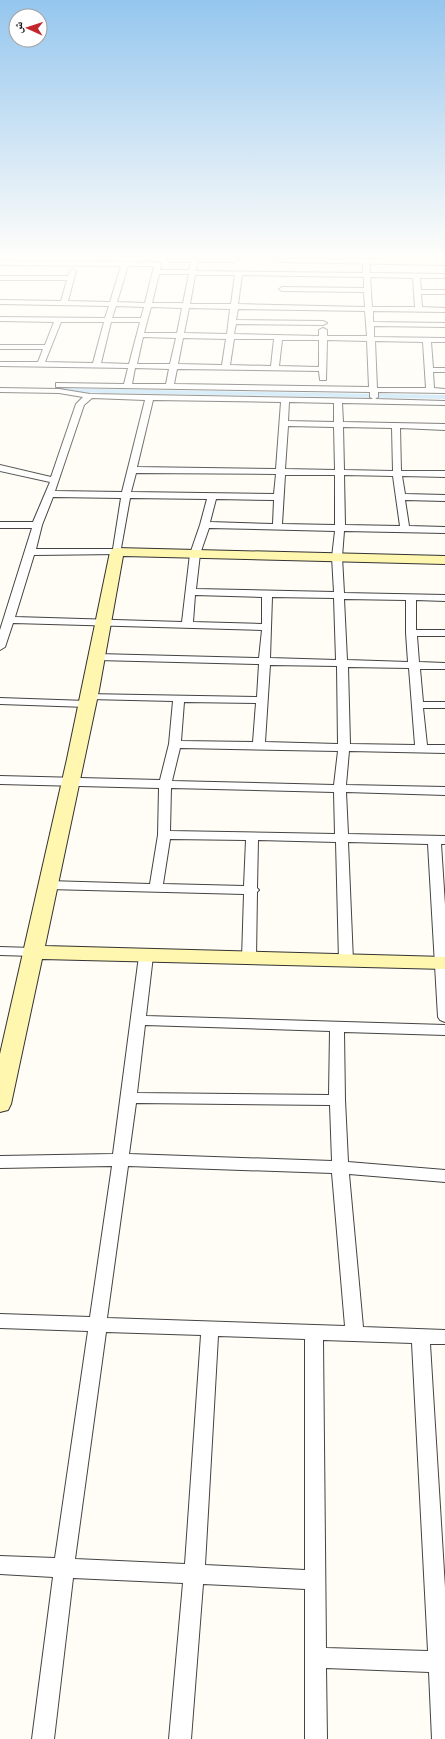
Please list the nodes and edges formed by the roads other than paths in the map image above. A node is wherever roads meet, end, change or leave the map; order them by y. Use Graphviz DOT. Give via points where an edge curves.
graph roads {
  1 [pos="50,340"];
  2 [pos="103,340"];
  3 [pos="139,340"];
  4 [pos="178,340"];
  5 [pos="229,340"];
  6 [pos="278,340"];
  7 [pos="323,340"];
  8 [pos="371,340"];
  9 [pos="427,340"];
  10 [pos="0,347"];
  11 [pos="47,347"];
  12 [pos="0,364"];
  13 [pos="41,364"];
  14 [pos="97,364"];
  15 [pos="133,365"];
  16 [pos="174,366"];
  17 [pos="226,367"];
  18 [pos="275,368"];
  19 [pos="323,369"];
  20 [pos="429,370"];
  21 [pos="445,370"];
  22 [pos="0,384"];
  23 [pos="128,386"];
  24 [pos="170,386"];
  25 [pos="323,389"];
  26 [pos="0,390"];
  27 [pos="430,391"];
  28 [pos="445,391"];
  29 [pos="374,395"];
  30 [pos="90,396"];
  31 [pos="150,397"];
  32 [pos="285,399"];
  33 [pos="338,400"];
  34 [pos="445,402"];
  35 [pos="284,422"];
  36 [pos="340,424"];
  37 [pos="396,426"];
  38 [pos="445,427"];
  39 [pos="0,468"];
  40 [pos="132,470"];
  41 [pos="279,472"];
  42 [pos="339,472"];
  43 [pos="397,474"];
  44 [pos="445,474"];
  45 [pos="54,480"];
  46 [pos="50,494"];
  47 [pos="126,495"];
  48 [pos="212,496"];
  49 [pos="278,497"];
  50 [pos="400,497"];
  51 [pos="445,498"];
  52 [pos="0,525"];
  53 [pos="37,525"];
  54 [pos="205,525"];
  55 [pos="276,527"];
  56 [pos="340,528"];
  57 [pos="405,529"];
  58 [pos="445,530"];
  59 [pos="30,552"];
  60 [pos="117,552"];
  61 [pos="196,554"];
  62 [pos="337,557"];
  63 [pos="445,560"];
  64 [pos="192,592"];
  65 [pos="267,594"];
  66 [pos="340,595"];
  67 [pos="411,597"];
  68 [pos="445,598"];
  69 [pos="8,620"];
  70 [pos="104,623"];
  71 [pos="187,625"];
  72 [pos="267,628"];
  73 [pos="411,633"];
  74 [pos="445,633"];
  75 [pos="1,641"];
  76 [pos="97,657"];
  77 [pos="264,661"];
  78 [pos="342,663"];
  79 [pos="414,665"];
  80 [pos="445,666"];
  81 [pos="179,699"];
  82 [pos="88,700"];
  83 [pos="262,700"];
  84 [pos="0,701"];
  85 [pos="418,705"];
  86 [pos="445,705"];
  87 [pos="174,744"];
  88 [pos="259,745"];
  89 [pos="344,746"];
  90 [pos="421,749"];
  91 [pos="445,749"];
  92 [pos="0,780"];
  93 [pos="71,781"];
  94 [pos="165,784"];
  95 [pos="340,788"];
  96 [pos="445,791"];
  97 [pos="164,835"];
  98 [pos="252,836"];
  99 [pos="343,838"];
  100 [pos="439,840"];
  101 [pos="48,885"];
  102 [pos="156,887"];
  103 [pos="252,890"];
  104 [pos="442,894"];
  105 [pos="0,951"];
  106 [pos="33,952"];
  107 [pos="146,956"];
  108 [pos="249,958"];
  109 [pos="346,961"];
  110 [pos="443,963"];
  111 [pos="445,1017"];
  112 [pos="137,1020"];
  113 [pos="337,1028"];
  114 [pos="445,1030"];
  115 [pos="129,1098"];
  116 [pos="337,1100"];
  117 [pos="0,1104"];
  118 [pos="120,1160"];
  119 [pos="0,1162"];
  120 [pos="340,1167"];
  121 [pos="445,1176"];
  122 [pos="0,1321"];
  123 [pos="99,1324"];
  124 [pos="210,1328"];
  125 [pos="314,1332"];
  126 [pos="355,1334"];
  127 [pos="421,1336"];
  128 [pos="445,1337"];
  129 [pos="0,1565"];
  130 [pos="64,1569"];
  131 [pos="194,1574"];
  132 [pos="315,1580"];
  133 [pos="317,1658"];
  134 [pos="442,1662"];
  135 [pos="43,1739"];
  136 [pos="180,1739"];
  137 [pos="316,1739"];
  138 [pos="443,1739"];
  1 -- 11 [label="street"];
  2 -- 14 [label="street"];
  3 -- 15 [label="street"];
  4 -- 16 [label="street"];
  5 -- 17 [label="street"];
  6 -- 18 [label="street"];
  7 -- 19 [label="street"];
  8 -- 29 [label="street"];
  9 -- 20 [label="street"];
  10 -- 11 [label="street"];
  11 -- 13 [label="street"];
  12 -- 13 [label="street"];
  13 -- 14 [label="street"];
  14 -- 15 [label="street"];
  15 -- 16 [label="street"];
  15 -- 23 [label="street"];
  16 -- 17 [label="street"];
  16 -- 24 [label="street"];
  17 -- 18 [label="street"];
  18 -- 19 [label="street"];
  19 -- 25 [label="street"];
  20 -- 21 [label="street"];
  20 -- 27 [label="street"];
  22 -- 23 [label="street"];
  23 -- 24 [label="street"];
  24 -- 25 [label="street"];
  25 -- 29 [label="street"];
  26 -- 30 [label="street" via="59,391"];
  27 -- 28 [label="street"];
  27 -- 29 [label="street"];
  29 -- 33 [label="street"];
  29 -- 34 [label="street"];
  30 -- 31 [label="street"];
  30 -- 45 [label="street" via="80,404"];
  31 -- 32 [label="street"];
  31 -- 40 [label="street"];
  32 -- 33 [label="street"];
  32 -- 35 [label="street"];
  33 -- 36 [label="street"];
  35 -- 36 [label="street"];
  35 -- 41 [label="street"];
  36 -- 37 [label="street"];
  36 -- 42 [label="street"];
  37 -- 38 [label="street"];
  37 -- 43 [label="street"];
  39 -- 45 [label="street"];
  40 -- 41 [label="street"];
  40 -- 47 [label="street"];
  41 -- 42 [label="street"];
  41 -- 49 [label="street"];
  42 -- 43 [label="street"];
  42 -- 56 [label="street"];
  43 -- 44 [label="street"];
  43 -- 50 [label="street"];
  45 -- 46 [label="street"];
  46 -- 47 [label="street"];
  46 -- 53 [label="street"];
  47 -- 48 [label="street"];
  47 -- 60 [label="street"];
  48 -- 49 [label="street"];
  48 -- 54 [label="street"];
  49 -- 55 [label="street"];
  50 -- 51 [label="street"];
  50 -- 57 [label="street"];
  52 -- 53 [label="street"];
  53 -- 59 [label="street"];
  54 -- 55 [label="street"];
  54 -- 61 [label="street"];
  55 -- 56 [label="street"];
  56 -- 57 [label="street"];
  56 -- 62 [label="street"];
  57 -- 58 [label="street"];
  59 -- 60 [label="street"];
  59 -- 69 [label="street"];
  60 -- 61 [label="street"];
  60 -- 70 [label="street"];
  61 -- 62 [label="street"];
  61 -- 64 [label="street"];
  62 -- 63 [label="street"];
  62 -- 66 [label="street"];
  64 -- 65 [label="street"];
  64 -- 71 [label="street"];
  65 -- 66 [label="street"];
  65 -- 72 [label="street"];
  66 -- 67 [label="street"];
  66 -- 78 [label="street"];
  67 -- 68 [label="street"];
  67 -- 73 [label="street"];
  69 -- 70 [label="street"];
  69 -- 75 [label="street"];
  70 -- 71 [label="street"];
  70 -- 76 [label="street"];
  71 -- 72 [label="street"];
  72 -- 77 [label="street"];
  73 -- 74 [label="street"];
  73 -- 79 [label="street"];
  76 -- 77 [label="street"];
  76 -- 82 [label="street"];
  77 -- 78 [label="street"];
  77 -- 83 [label="street"];
  78 -- 79 [label="street"];
  78 -- 89 [label="street"];
  79 -- 80 [label="street"];
  79 -- 85 [label="street"];
  81 -- 82 [label="street"];
  81 -- 83 [label="street"];
  81 -- 87 [label="street"];
  82 -- 84 [label="street"];
  82 -- 93 [label="street"];
  83 -- 88 [label="street"];
  85 -- 86 [label="street"];
  85 -- 90 [label="street"];
  87 -- 88 [label="street"];
  87 -- 94 [label="street"];
  88 -- 89 [label="street"];
  89 -- 90 [label="street"];
  89 -- 95 [label="street"];
  90 -- 91 [label="street"];
  92 -- 93 [label="street"];
  93 -- 94 [label="street"];
  93 -- 101 [label="street"];
  94 -- 95 [label="street"];
  94 -- 97 [label="street"];
  95 -- 96 [label="street"];
  95 -- 99 [label="street"];
  97 -- 98 [label="street"];
  97 -- 102 [label="street"];
  98 -- 99 [label="street"];
  98 -- 103 [label="street"];
  99 -- 100 [label="street"];
  99 -- 109 [label="street"];
  100 -- 104 [label="street"];
  101 -- 102 [label="street"];
  101 -- 106 [label="street"];
  102 -- 103 [label="street"];
  103 -- 108 [label="street"];
  104 -- 110 [label="street"];
  105 -- 106 [label="street"];
  106 -- 107 [label="street"];
  106 -- 117 [label="street"];
  107 -- 108 [label="street"];
  107 -- 112 [label="street"];
  108 -- 109 [label="street"];
  109 -- 110 [label="street"];
  110 -- 111 [label="street"];
  112 -- 113 [label="street"];
  112 -- 115 [label="street"];
  113 -- 114 [label="street"];
  113 -- 116 [label="street"];
  115 -- 116 [label="street"];
  115 -- 118 [label="street"];
  116 -- 120 [label="street"];
  118 -- 119 [label="street"];
  118 -- 120 [label="street"];
  118 -- 123 [label="street"];
  120 -- 121 [label="street"];
  120 -- 126 [label="street"];
  122 -- 123 [label="street"];
  123 -- 124 [label="street"];
  123 -- 130 [label="street"];
  124 -- 125 [label="street"];
  124 -- 131 [label="street"];
  125 -- 126 [label="street"];
  125 -- 132 [label="street"];
  126 -- 127 [label="street"];
  127 -- 128 [label="street"];
  127 -- 134 [label="street"];
  129 -- 130 [label="street"];
  130 -- 131 [label="street"];
  130 -- 135 [label="street"];
  131 -- 132 [label="street"];
  131 -- 136 [label="street"];
  132 -- 133 [label="street"];
  133 -- 134 [label="street"];
  133 -- 137 [label="street"];
  134 -- 138 [label="street"];
}
